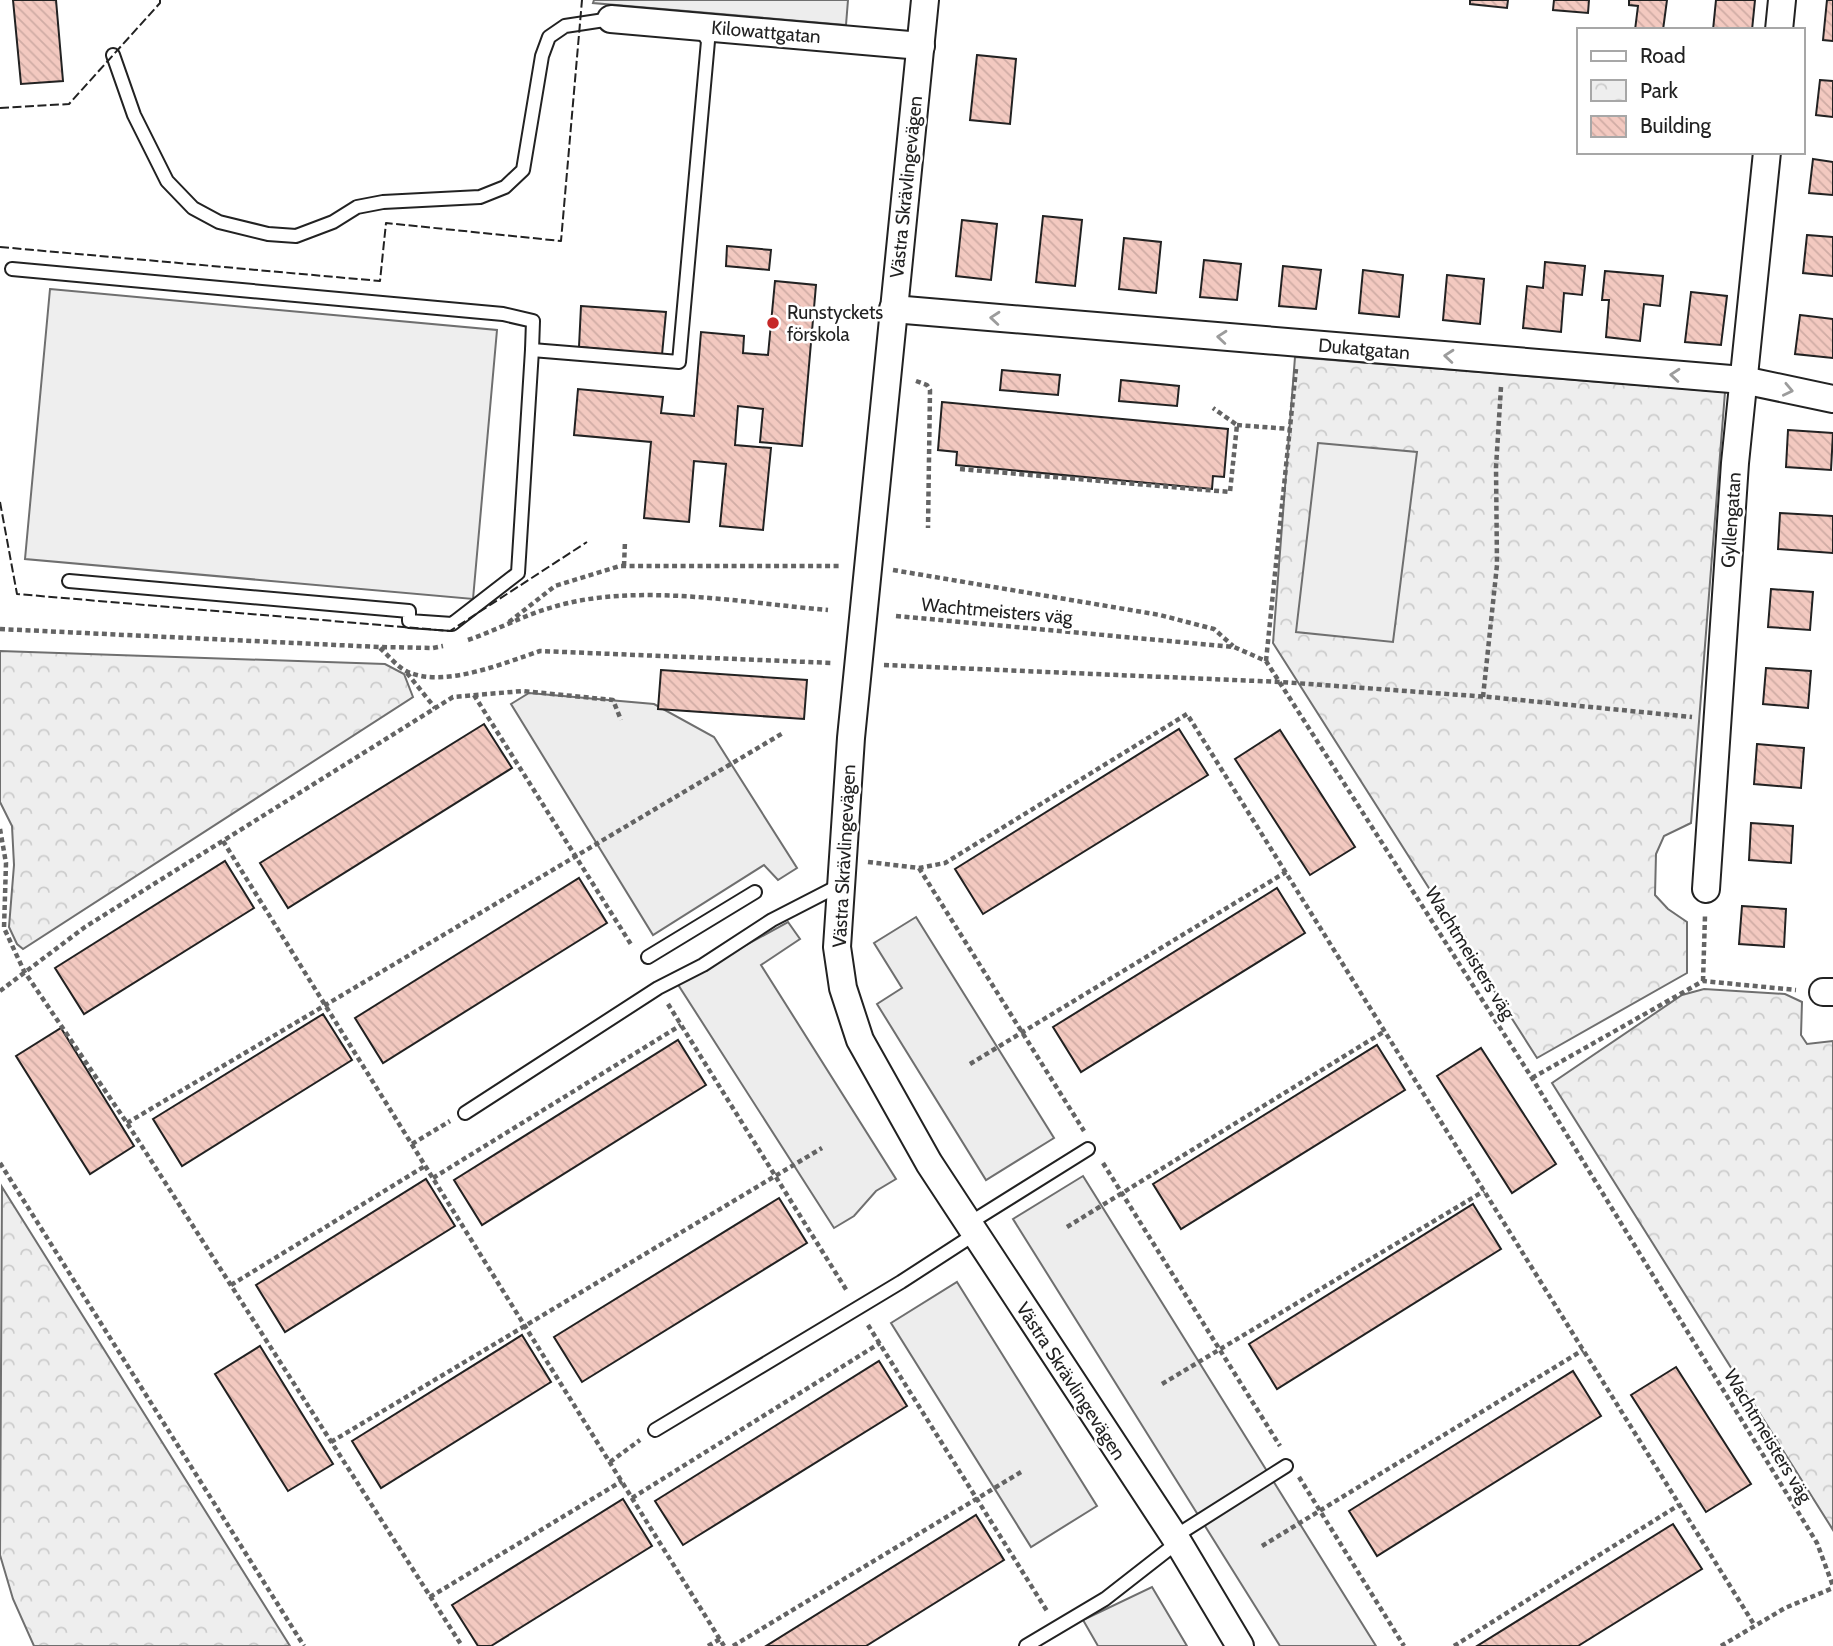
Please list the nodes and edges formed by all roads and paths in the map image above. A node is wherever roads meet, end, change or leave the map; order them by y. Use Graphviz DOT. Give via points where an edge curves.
graph roads {
  1 [pos="925,0"];
  2 [pos="1782,0"];
  3 [pos="611,19"];
  4 [pos="698,25"];
  5 [pos="1779,28"];
  6 [pos="920,46"];
  7 [pos="113,55"];
  8 [pos="1767,154"];
  9 [pos="12,269"];
  10 [pos="892,309"];
  11 [pos="1298,343"];
  12 [pos="532,350"];
  13 [pos="1503,360"];
  14 [pos="1743,380"];
  15 [pos="916,381"];
  16 [pos="1833,399"];
  17 [pos="1213,408"];
  18 [pos="1237,425"];
  19 [pos="1290,429"];
  20 [pos="960,468"];
  21 [pos="928,528"];
  22 [pos="625,541"];
  23 [pos="624,566"];
  24 [pos="843,566"];
  25 [pos="891,570"];
  26 [pos="69,581"];
  27 [pos="896,616"];
  28 [pos="506,624"];
  29 [pos="1234,647"];
  30 [pos="379,648"];
  31 [pos="1266,661"];
  32 [pos="834,663"];
  33 [pos="883,665"];
  34 [pos="407,672"];
  35 [pos="1281,682"];
  36 [pos="474,695"];
  37 [pos="1483,697"];
  38 [pos="435,708"];
  39 [pos="621,720"];
  40 [pos="1717,720"];
  41 [pos="783,733"];
  42 [pos="0,829"];
  43 [pos="223,841"];
  44 [pos="575,856"];
  45 [pos="919,868"];
  46 [pos="842,872"];
  47 [pos="1286,872"];
  48 [pos="1706,888"];
  49 [pos="755,892"];
  50 [pos="648,957"];
  51 [pos="24,971"];
  52 [pos="1703,981"];
  53 [pos="658,988"];
  54 [pos="0,991"];
  55 [pos="1828,992"];
  56 [pos="325,1005"];
  57 [pos="681,1025"];
  58 [pos="1384,1031"];
  59 [pos="1022,1032"];
  60 [pos="970,1064"];
  61 [pos="1532,1078"];
  62 [pos="465,1113"];
  63 [pos="127,1123"];
  64 [pos="1086,1136"];
  65 [pos="412,1144"];
  66 [pos="822,1149"];
  67 [pos="1088,1149"];
  68 [pos="1101,1159"];
  69 [pos="0,1163"];
  70 [pos="425,1166"];
  71 [pos="776,1177"];
  72 [pos="433,1178"];
  73 [pos="1484,1191"];
  74 [pos="1122,1193"];
  75 [pos="1067,1227"];
  76 [pos="971,1229"];
  77 [pos="230,1285"];
  78 [pos="858,1308"];
  79 [pos="525,1326"];
  80 [pos="880,1343"];
  81 [pos="1219,1349"];
  82 [pos="1583,1350"];
  83 [pos="1162,1384"];
  84 [pos="655,1430"];
  85 [pos="331,1442"];
  86 [pos="1285,1459"];
  87 [pos="610,1462"];
  88 [pos="1021,1472"];
  89 [pos="1299,1476"];
  90 [pos="622,1481"];
  91 [pos="632,1498"];
  92 [pos="977,1499"];
  93 [pos="1679,1505"];
  94 [pos="1320,1511"];
  95 [pos="1176,1540"];
  96 [pos="1262,1546"];
  97 [pos="1833,1587"];
  98 [pos="430,1597"];
  99 [pos="1755,1626"];
  100 [pos="1057,1627"];
  101 [pos="720,1639"];
  102 [pos="304,1646"];
  103 [pos="462,1646"];
  104 [pos="708,1646"];
  105 [pos="724,1646"];
  106 [pos="733,1646"];
  107 [pos="1026,1646"];
  108 [pos="1240,1646"];
  109 [pos="1404,1646"];
  110 [pos="1454,1646"];
  111 [pos="1721,1646"];
  1 -- 6 [label="street, Västra Skrävlingevägen"];
  2 -- 5 [label="street"];
  3 -- 4 [label="street, Kilowattgatan"];
  3 -- 7 [label="lane" via="565,26 549,37 523,170 505,187 480,197 357,207 296,236 219,222 193,208 167,181 134,115"];
  4 -- 6 [label="street, Kilowattgatan"];
  4 -- 12 [label="lane" via="709,41 678,362"];
  6 -- 10 [label="street, Västra Skrävlingevägen"];
  8 -- 14 [label="street, Gyllengatan"];
  9 -- 12 [label="lane" via="503,314 533,321"];
  11 -- 10 [label="street, Dukatgatan, one-way"];
  10 -- 46 [label="street, Västra Skrävlingevägen"];
  13 -- 11 [label="street, Dukatgatan, one-way"];
  11 -- 19 [label="path"];
  12 -- 26 [label="lane" via="518,573 452,624 409,621 409,611"];
  14 -- 13 [label="street, Dukatgatan, one-way"];
  13 -- 37 [label="path" via="1496,467 1497,565"];
  14 -- 16 [label="street, Dukatgatan, one-way"];
  14 -- 40 [label="street, Gyllengatan"];
  15 -- 21 [label="path" via="930,390"];
  17 -- 18 [label="path"];
  18 -- 19 [label="path"];
  18 -- 20 [label="path" via="1230,492"];
  19 -- 31 [label="path"];
  22 -- 23 [label="path"];
  23 -- 24 [label="path"];
  23 -- 28 [label="path" via="555,586"];
  25 -- 29 [label="path" via="1160,615 1214,629"];
  27 -- 29 [label="path, Wachtmeisters väg"];
  29 -- 31 [label="path, Wachtmeisters väg"];
  30 -- 34 [label="path"];
  31 -- 35 [label="path, Wachtmeisters väg"];
  32 -- 34 [label="path" via="540,651 460,675"];
  33 -- 35 [label="path"];
  34 -- 38 [label="path"];
  35 -- 37 [label="path"];
  35 -- 61 [label="path, Wachtmeisters väg"];
  36 -- 38 [label="path" via="453,697"];
  36 -- 39 [label="path" via="523,691 613,700"];
  36 -- 44 [label="path"];
  37 -- 40 [label="path"];
  38 -- 43 [label="path"];
  40 -- 48 [label="street, Gyllengatan"];
  41 -- 44 [label="path"];
  42 -- 51 [label="path" via="6,863 4,928"];
  43 -- 51 [label="path"];
  43 -- 56 [label="path"];
  44 -- 53 [label="path"];
  44 -- 56 [label="path"];
  45 -- 46 [label="path"];
  45 -- 47 [label="path" via="945,863 1187,714"];
  45 -- 59 [label="path"];
  46 -- 53 [label="lane" via="703,965"];
  46 -- 76 [label="street, Västra Skrävlingevägen" via="837,947 843,988 860,1040"];
  47 -- 58 [label="path"];
  47 -- 59 [label="path"];
  48 -- 52 [label="path"];
  49 -- 50 [label="lane"];
  51 -- 54 [label="path"];
  51 -- 63 [label="path"];
  52 -- 55 [label="path"];
  52 -- 61 [label="path"];
  53 -- 57 [label="path"];
  53 -- 62 [label="lane"];
  56 -- 63 [label="path"];
  56 -- 65 [label="path"];
  57 -- 71 [label="path"];
  57 -- 72 [label="path"];
  58 -- 73 [label="path"];
  58 -- 74 [label="path"];
  59 -- 60 [label="path"];
  59 -- 64 [label="path"];
  61 -- 97 [label="path, Wachtmeisters väg" via="1817,1543"];
  62 -- 65 [label="path"];
  63 -- 77 [label="path"];
  65 -- 70 [label="path"];
  66 -- 71 [label="path"];
  67 -- 76 [label="lane"];
  68 -- 74 [label="path"];
  69 -- 102 [label="path"];
  70 -- 72 [label="path"];
  70 -- 77 [label="path"];
  71 -- 78 [label="path"];
  71 -- 79 [label="path"];
  72 -- 79 [label="path"];
  73 -- 81 [label="path"];
  73 -- 82 [label="path"];
  74 -- 75 [label="path"];
  74 -- 81 [label="path"];
  76 -- 78 [label="lane"];
  76 -- 95 [label="street, Västra Skrävlingevägen"];
  77 -- 85 [label="path"];
  78 -- 80 [label="path"];
  78 -- 84 [label="lane"];
  79 -- 85 [label="path"];
  79 -- 87 [label="path"];
  80 -- 91 [label="path"];
  80 -- 92 [label="path"];
  81 -- 83 [label="path"];
  81 -- 86 [label="path"];
  82 -- 93 [label="path"];
  82 -- 94 [label="path"];
  84 -- 87 [label="path"];
  85 -- 98 [label="path"];
  86 -- 95 [label="lane"];
  87 -- 90 [label="path"];
  88 -- 92 [label="path"];
  89 -- 94 [label="path"];
  90 -- 91 [label="path"];
  90 -- 98 [label="path"];
  91 -- 101 [label="path"];
  92 -- 100 [label="path"];
  92 -- 106 [label="path"];
  93 -- 99 [label="path"];
  93 -- 110 [label="path"];
  94 -- 96 [label="path"];
  94 -- 109 [label="path"];
  95 -- 100 [label="lane" via="1105,1598"];
  95 -- 108 [label="street, Västra Skrävlingevägen"];
  97 -- 99 [label="path"];
  98 -- 103 [label="path"];
  99 -- 111 [label="path"];
  100 -- 107 [label="lane"];
  101 -- 104 [label="path"];
  101 -- 105 [label="path"];
}
